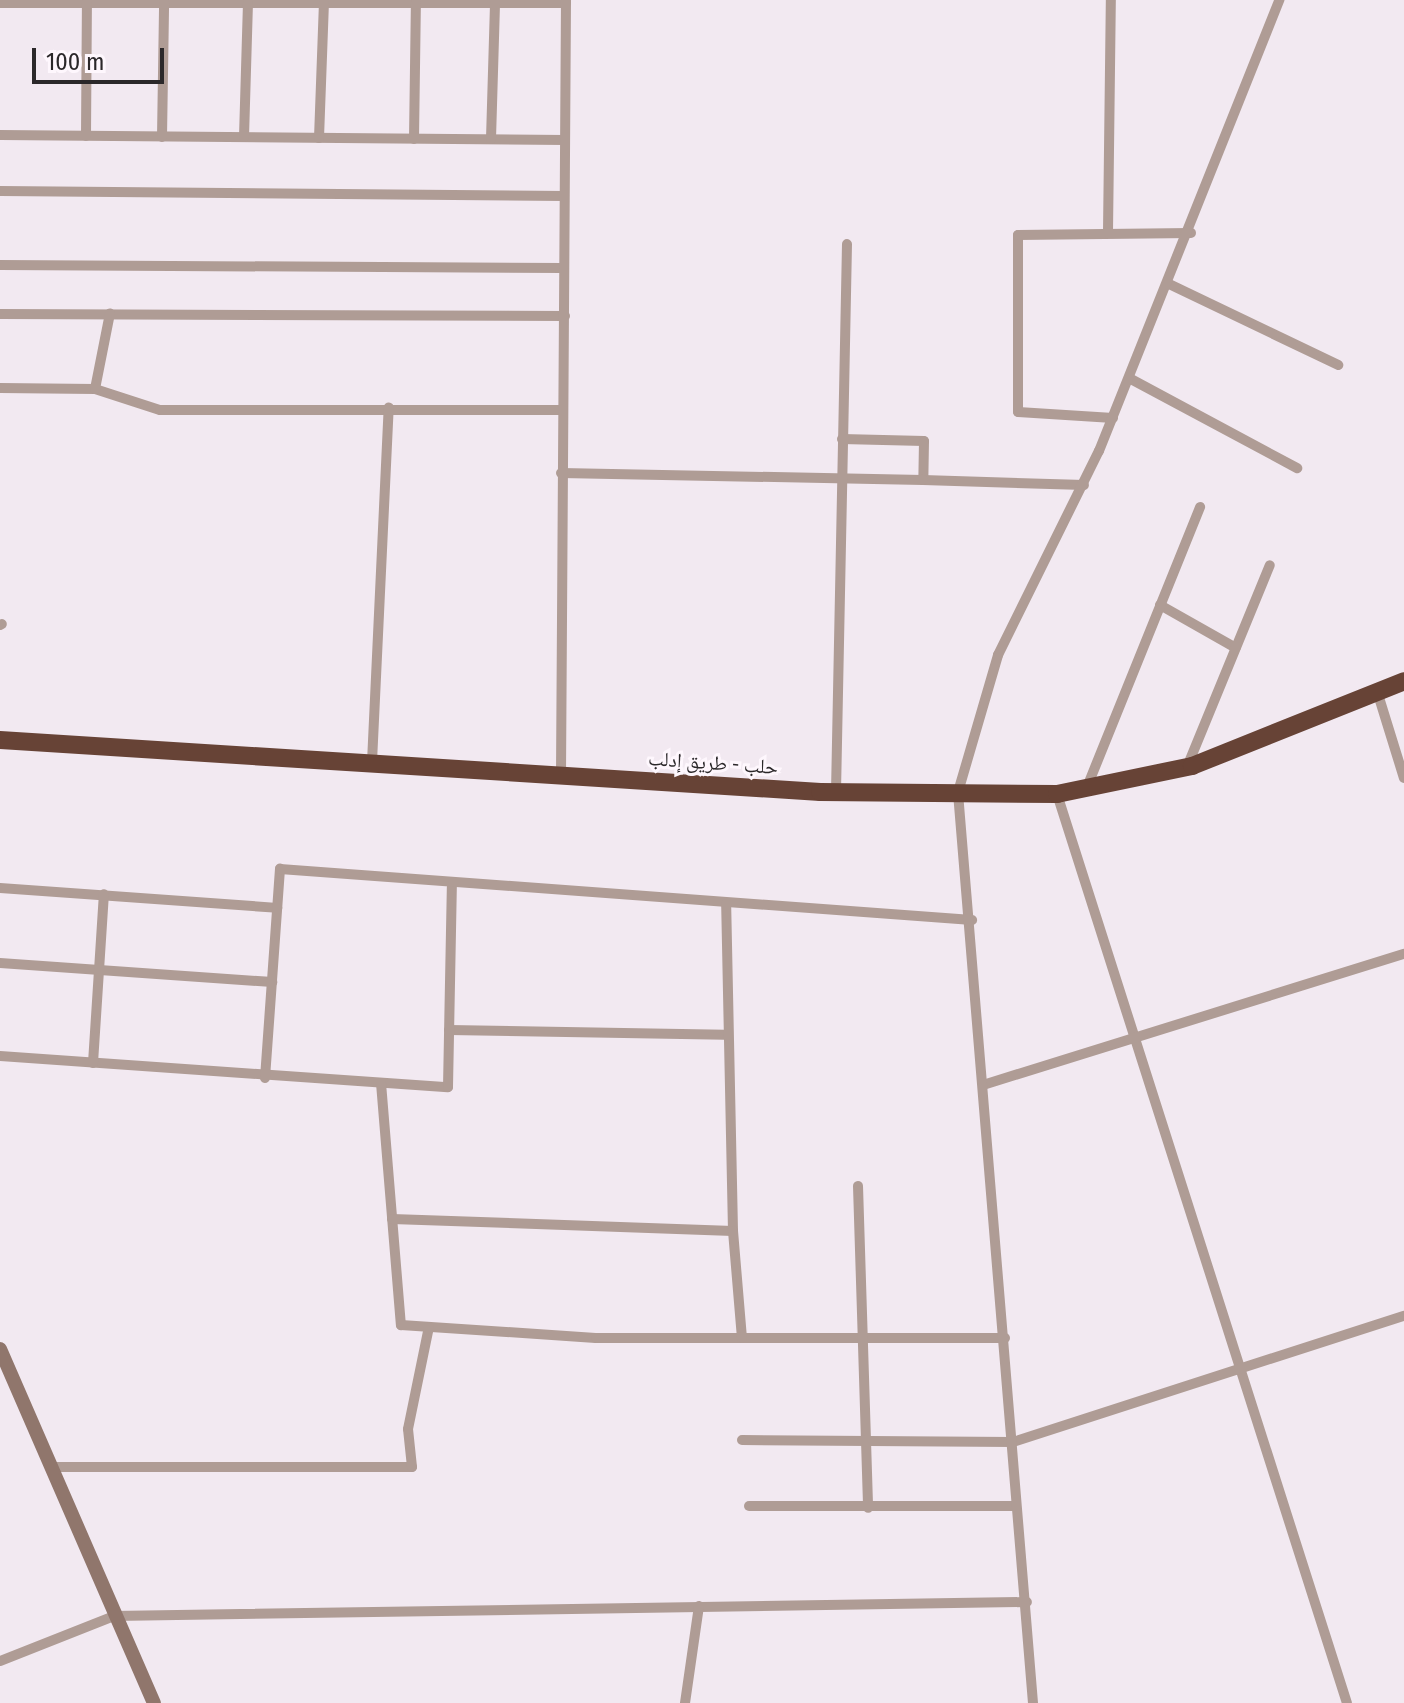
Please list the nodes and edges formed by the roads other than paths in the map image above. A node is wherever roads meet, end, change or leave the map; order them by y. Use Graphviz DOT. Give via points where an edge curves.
graph roads {
  1 [pos="1111,0"];
  2 [pos="1279,0"];
  3 [pos="118,2"];
  4 [pos="289,2"];
  5 [pos="566,2"];
  6 [pos="0,3"];
  7 [pos="87,3"];
  8 [pos="164,3"];
  9 [pos="248,3"];
  10 [pos="324,3"];
  11 [pos="416,3"];
  12 [pos="495,3"];
  13 [pos="0,135"];
  14 [pos="86,136"];
  15 [pos="162,137"];
  16 [pos="244,137"];
  17 [pos="319,138"];
  18 [pos="414,139"];
  19 [pos="491,139"];
  20 [pos="565,140"];
  21 [pos="0,191"];
  22 [pos="564,196"];
  23 [pos="1108,232"];
  24 [pos="1191,233"];
  25 [pos="847,244"];
  26 [pos="0,265"];
  27 [pos="563,268"];
  28 [pos="1167,283"];
  29 [pos="110,313"];
  30 [pos="0,314"];
  31 [pos="565,316"];
  32 [pos="1338,365"];
  33 [pos="1129,378"];
  34 [pos="0,388"];
  35 [pos="95,389"];
  36 [pos="389,407"];
  37 [pos="562,410"];
  38 [pos="1113,418"];
  39 [pos="842,439"];
  40 [pos="1297,468"];
  41 [pos="561,473"];
  42 [pos="840,479"];
  43 [pos="923,480"];
  44 [pos="1084,485"];
  45 [pos="1200,507"];
  46 [pos="1270,565"];
  47 [pos="1160,605"];
  48 [pos="1236,648"];
  49 [pos="1404,681"];
  50 [pos="1377,691"];
  51 [pos="0,740"];
  52 [pos="372,762"];
  53 [pos="1187,767"];
  54 [pos="561,774"];
  55 [pos="1404,778"];
  56 [pos="1087,787"];
  57 [pos="836,792"];
  58 [pos="958,792"];
  59 [pos="1057,794"];
  60 [pos="452,887"];
  61 [pos="0,888"];
  62 [pos="104,894"];
  63 [pos="726,904"];
  64 [pos="277,908"];
  65 [pos="972,920"];
  66 [pos="1404,954"];
  67 [pos="0,963"];
  68 [pos="99,969"];
  69 [pos="272,982"];
  70 [pos="449,1030"];
  71 [pos="725,1035"];
  72 [pos="1137,1037"];
  73 [pos="0,1056"];
  74 [pos="93,1063"];
  75 [pos="265,1078"];
  76 [pos="381,1083"];
  77 [pos="983,1085"];
  78 [pos="858,1186"];
  79 [pos="392,1219"];
  80 [pos="733,1231"];
  81 [pos="1404,1316"];
  82 [pos="429,1327"];
  83 [pos="742,1338"];
  84 [pos="862,1338"];
  85 [pos="1005,1338"];
  86 [pos="0,1349"];
  87 [pos="1244,1368"];
  88 [pos="5,1373"];
  89 [pos="865,1439"];
  90 [pos="742,1440"];
  91 [pos="1013,1442"];
  92 [pos="52,1467"];
  93 [pos="749,1506"];
  94 [pos="1016,1506"];
  95 [pos="868,1508"];
  96 [pos="1027,1602"];
  97 [pos="699,1606"];
  98 [pos="114,1616"];
  99 [pos="0,1661"];
  100 [pos="154,1703"];
  101 [pos="685,1703"];
  102 [pos="1033,1703"];
  103 [pos="1347,1703"];
  1 -- 23 [label="street"];
  2 -- 24 [label="street"];
  3 -- 7 [label="street"];
  3 -- 8 [label="street"];
  4 -- 9 [label="street"];
  4 -- 10 [label="street"];
  5 -- 12 [label="street"];
  5 -- 20 [label="street"];
  6 -- 7 [label="street"];
  7 -- 14 [label="street"];
  8 -- 9 [label="street"];
  8 -- 15 [label="street"];
  9 -- 16 [label="street"];
  10 -- 11 [label="street"];
  10 -- 17 [label="street"];
  11 -- 12 [label="street"];
  11 -- 18 [label="street"];
  12 -- 19 [label="street"];
  13 -- 14 [label="street"];
  14 -- 15 [label="street"];
  15 -- 16 [label="street"];
  16 -- 17 [label="street"];
  17 -- 18 [label="street"];
  18 -- 19 [label="street"];
  19 -- 20 [label="street"];
  20 -- 22 [label="street"];
  21 -- 22 [label="street"];
  22 -- 27 [label="street"];
  23 -- 24 [label="street"];
  23 -- 38 [label="street" via="1018,235 1018,412"];
  24 -- 28 [label="street"];
  25 -- 39 [label="street"];
  26 -- 27 [label="street"];
  27 -- 31 [label="street"];
  28 -- 32 [label="street"];
  28 -- 33 [label="street"];
  29 -- 30 [label="street"];
  29 -- 31 [label="street"];
  29 -- 35 [label="street"];
  31 -- 37 [label="street"];
  33 -- 38 [label="street"];
  33 -- 40 [label="street"];
  34 -- 35 [label="street"];
  35 -- 36 [label="street" via="160,410"];
  36 -- 37 [label="street"];
  36 -- 52 [label="street"];
  37 -- 41 [label="street"];
  38 -- 44 [label="street"];
  39 -- 42 [label="street"];
  39 -- 43 [label="street" via="924,441"];
  41 -- 42 [label="street"];
  41 -- 54 [label="street"];
  42 -- 43 [label="street"];
  42 -- 57 [label="street"];
  43 -- 44 [label="street"];
  44 -- 58 [label="street" via="998,655"];
  45 -- 47 [label="street"];
  46 -- 48 [label="street"];
  47 -- 48 [label="street"];
  47 -- 56 [label="street"];
  48 -- 53 [label="street"];
  49 -- 50 [label="highway, حلب - طريق إدلب"];
  50 -- 53 [label="highway, حلب - طريق إدلب"];
  50 -- 55 [label="street"];
  51 -- 52 [label="highway, حلب - طريق إدلب"];
  52 -- 54 [label="highway, حلب - طريق إدلب"];
  53 -- 56 [label="highway, حلب - طريق إدلب"];
  54 -- 57 [label="highway, حلب - طريق إدلب"];
  56 -- 59 [label="highway, حلب - طريق إدلب"];
  57 -- 58 [label="highway, حلب - طريق إدلب"];
  58 -- 59 [label="highway, حلب - طريق إدلب"];
  58 -- 65 [label="street"];
  59 -- 72 [label="street"];
  60 -- 63 [label="street"];
  60 -- 64 [label="street" via="280,869"];
  60 -- 70 [label="street"];
  61 -- 62 [label="street"];
  62 -- 64 [label="street"];
  62 -- 68 [label="street"];
  63 -- 65 [label="street"];
  63 -- 71 [label="street"];
  64 -- 69 [label="street"];
  65 -- 77 [label="street"];
  66 -- 72 [label="street"];
  67 -- 68 [label="street"];
  68 -- 69 [label="street"];
  68 -- 74 [label="street"];
  69 -- 75 [label="street"];
  70 -- 71 [label="street"];
  70 -- 76 [label="street" via="448,1087"];
  71 -- 80 [label="street"];
  72 -- 77 [label="street"];
  72 -- 87 [label="street"];
  73 -- 74 [label="street"];
  74 -- 75 [label="street"];
  75 -- 76 [label="street"];
  76 -- 79 [label="street"];
  77 -- 85 [label="street"];
  78 -- 84 [label="street"];
  79 -- 80 [label="street"];
  79 -- 82 [label="street" via="401,1325"];
  80 -- 83 [label="street"];
  81 -- 87 [label="street"];
  82 -- 83 [label="street"];
  82 -- 92 [label="street" via="408,1429 412,1467"];
  83 -- 84 [label="street"];
  84 -- 85 [label="street"];
  84 -- 89 [label="street"];
  85 -- 91 [label="street"];
  86 -- 88 [label="street"];
  87 -- 91 [label="street"];
  87 -- 103 [label="street"];
  88 -- 92 [label="street"];
  89 -- 90 [label="street"];
  89 -- 91 [label="street"];
  89 -- 95 [label="street"];
  91 -- 94 [label="street"];
  92 -- 98 [label="street"];
  93 -- 95 [label="street"];
  94 -- 95 [label="street"];
  94 -- 96 [label="street"];
  96 -- 97 [label="street"];
  96 -- 102 [label="street"];
  97 -- 98 [label="street"];
  97 -- 101 [label="street"];
  98 -- 99 [label="street"];
  98 -- 100 [label="street"];
}
